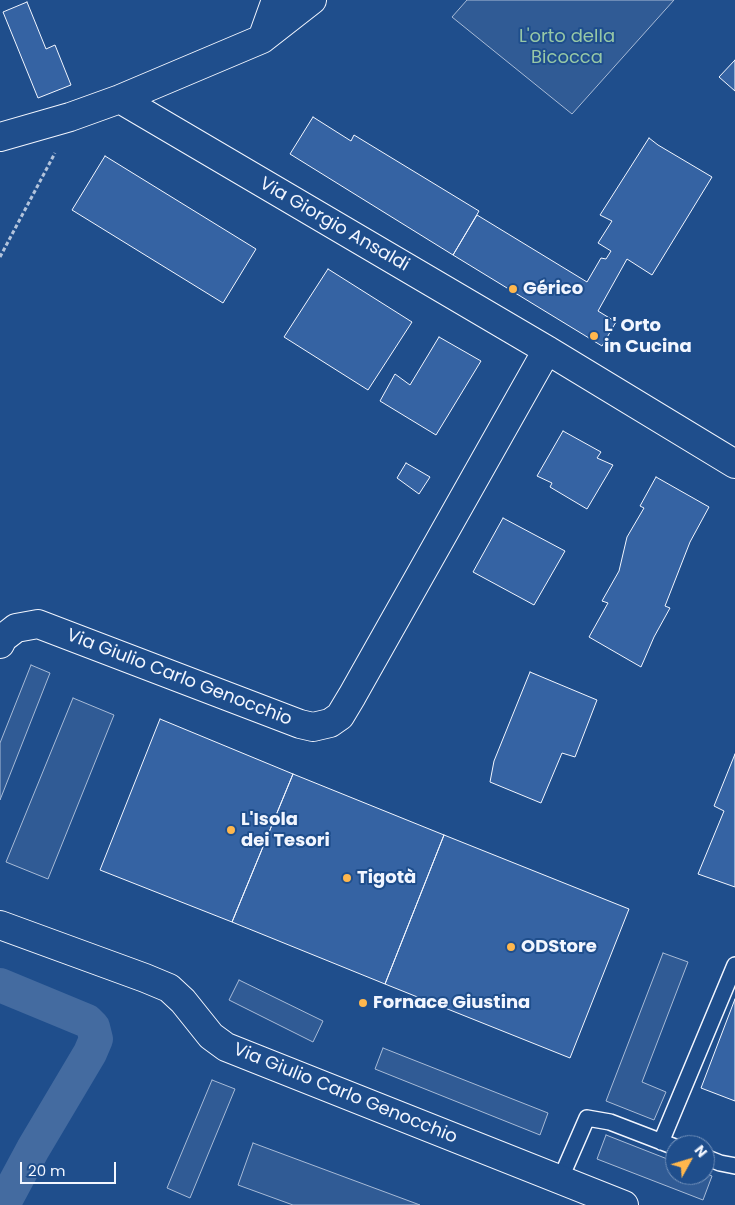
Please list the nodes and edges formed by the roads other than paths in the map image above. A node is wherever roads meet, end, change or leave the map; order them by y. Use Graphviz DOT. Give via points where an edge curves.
graph roads {
  1 [pos="276,0"];
  2 [pos="312,0"];
  3 [pos="262,39"];
  4 [pos="120,99"];
  5 [pos="0,136"];
  6 [pos="547,350"];
  7 [pos="735,464"];
  8 [pos="0,644"];
  9 [pos="0,925"];
  10 [pos="735,965"];
  11 [pos="671,1135"];
  12 [pos="665,1143"];
  13 [pos="715,1161"];
  14 [pos="735,1166"];
  15 [pos="560,1180"];
  16 [pos="624,1205"];
  1 -- 3 [label="street"];
  2 -- 3 [label="street"];
  3 -- 4 [label="street"];
  4 -- 5 [label="street" via="70,118"];
  4 -- 6 [label="street, Via Giorgio Ansaldi"];
  6 -- 7 [label="street, Via Giorgio Ansaldi"];
  6 -- 8 [label="street, Via Giulio Carlo Genocchio" via="352,696 340,716 330,723 313,727 300,724 38,624 16,628"];
  9 -- 15 [label="street, Via Giulio Carlo Genocchio" via="168,988 226,1047"];
  10 -- 11 [label="lane"];
  12 -- 15 [label="lane" via="610,1122 587,1118"];
  13 -- 14 [label="lane"];
  15 -- 16 [label="street, Via Giulio Carlo Genocchio"];
}
